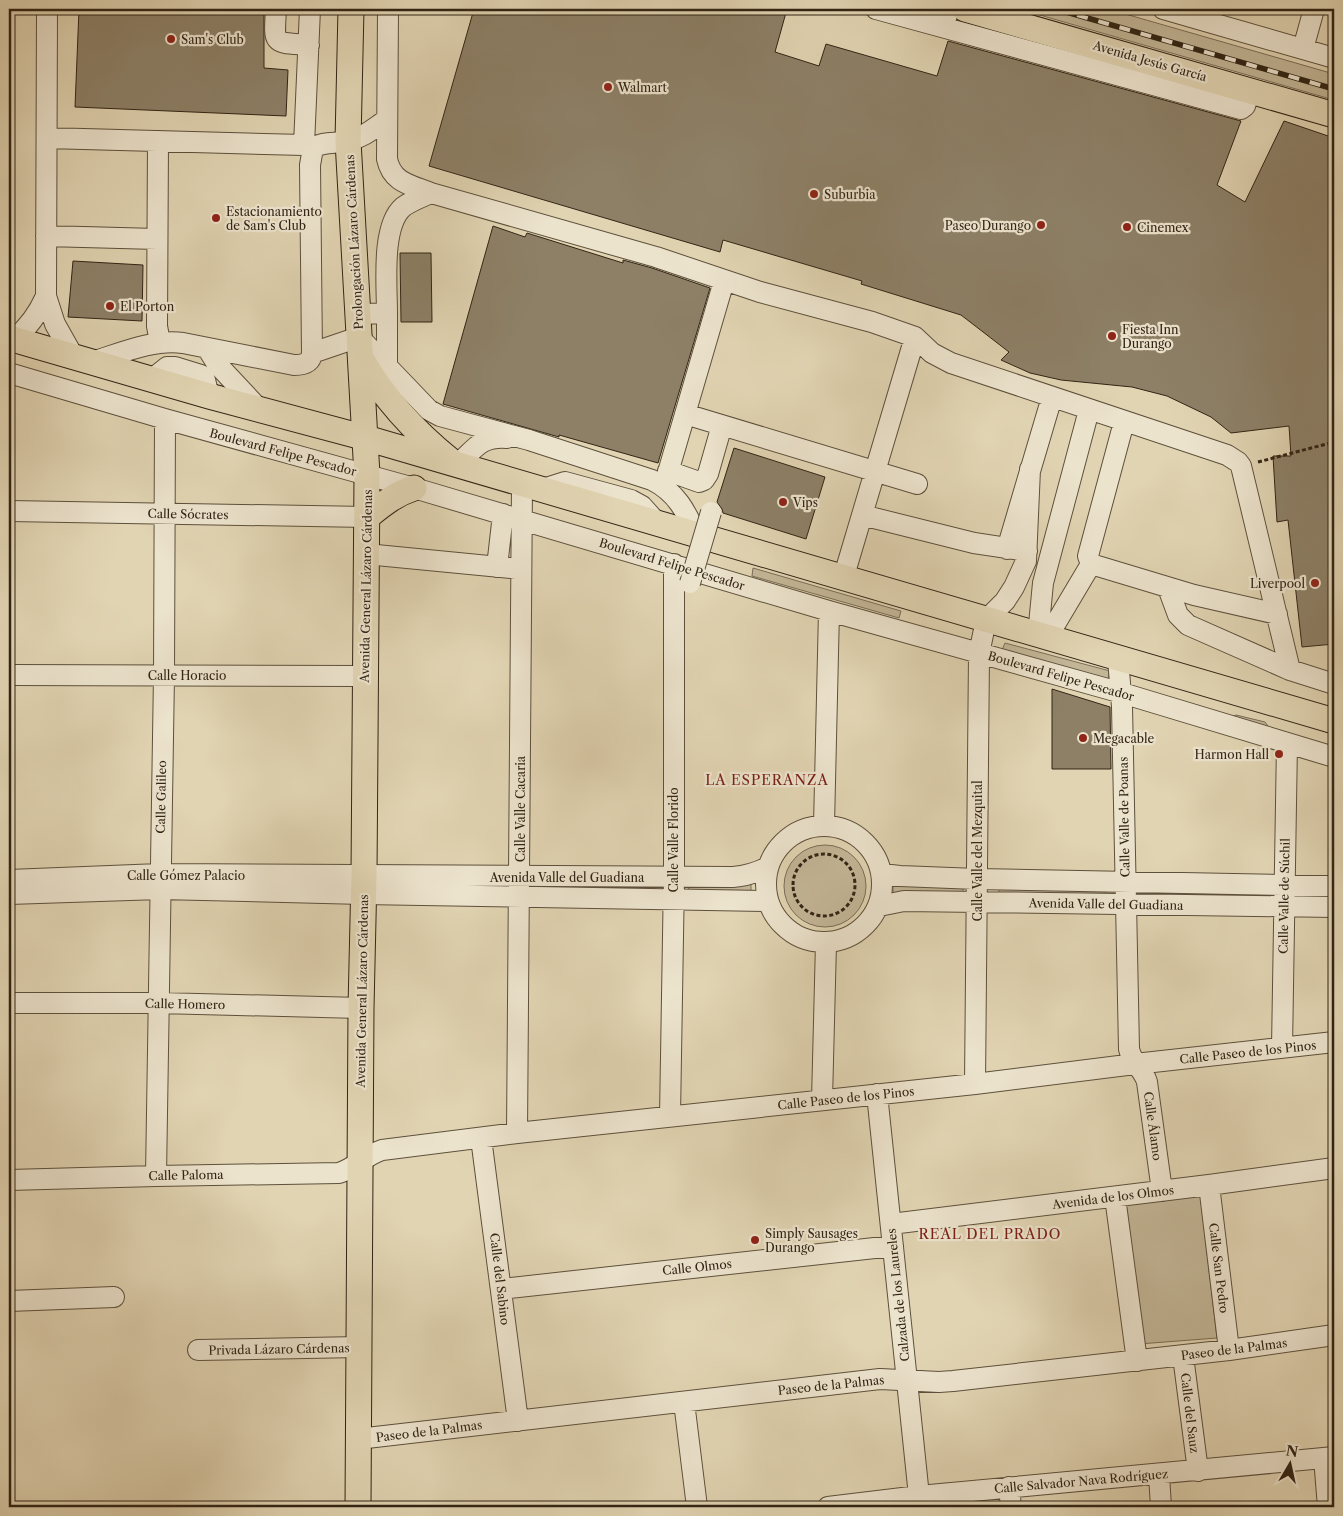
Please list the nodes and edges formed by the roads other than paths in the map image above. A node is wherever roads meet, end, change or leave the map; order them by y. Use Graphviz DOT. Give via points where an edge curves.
graph roads {
  1 [pos="47,9"];
  2 [pos="276,9"];
  3 [pos="310,9"];
  4 [pos="351,9"];
  5 [pos="388,9"];
  6 [pos="876,9"];
  7 [pos="965,9"];
  8 [pos="1163,9"];
  9 [pos="1314,9"];
  10 [pos="946,18"];
  11 [pos="309,45"];
  12 [pos="1303,49"];
  13 [pos="1334,58"];
  14 [pos="1250,90"];
  15 [pos="1334,115"];
  16 [pos="386,120"];
  17 [pos="47,138"];
  18 [pos="158,141"];
  19 [pos="348,141"];
  20 [pos="431,193"];
  21 [pos="46,236"];
  22 [pos="157,239"];
  23 [pos="724,281"];
  24 [pos="46,296"];
  25 [pos="387,313"];
  26 [pos="359,336"];
  27 [pos="915,337"];
  28 [pos="11,339"];
  29 [pos="160,343"];
  30 [pos="207,348"];
  31 [pos="312,353"];
  32 [pos="82,359"];
  33 [pos="387,368"];
  34 [pos="9,373"];
  35 [pos="1052,398"];
  36 [pos="260,410"];
  37 [pos="1089,410"];
  38 [pos="685,414"];
  39 [pos="165,419"];
  40 [pos="1124,422"];
  41 [pos="722,425"];
  42 [pos="366,438"];
  43 [pos="528,440"];
  44 [pos="456,465"];
  45 [pos="1030,469"];
  46 [pos="876,473"];
  47 [pos="367,475"];
  48 [pos="666,479"];
  49 [pos="917,484"];
  50 [pos="531,487"];
  51 [pos="414,488"];
  52 [pos="9,511"];
  53 [pos="711,512"];
  54 [pos="164,514"];
  55 [pos="862,515"];
  56 [pos="366,517"];
  57 [pos="512,517"];
  58 [pos="697,536"];
  59 [pos="1007,549"];
  60 [pos="1027,551"];
  61 [pos="366,554"];
  62 [pos="1090,560"];
  63 [pos="674,564"];
  64 [pos="497,567"];
  65 [pos="521,569"];
  66 [pos="843,579"];
  67 [pos="690,583"];
  68 [pos="1168,588"];
  69 [pos="829,611"];
  70 [pos="1277,614"];
  71 [pos="986,620"];
  72 [pos="1042,637"];
  73 [pos="979,654"];
  74 [pos="1118,659"];
  75 [pos="1290,670"];
  76 [pos="9,675"];
  77 [pos="164,675"];
  78 [pos="365,676"];
  79 [pos="1334,684"];
  80 [pos="1122,693"];
  81 [pos="1334,721"];
  82 [pos="1287,743"];
  83 [pos="1334,757"];
  84 [pos="824,825"];
  85 [pos="768,867"];
  86 [pos="882,874"];
  87 [pos="520,877"];
  88 [pos="674,877"];
  89 [pos="977,879"];
  90 [pos="9,880"];
  91 [pos="160,881"];
  92 [pos="1126,881"];
  93 [pos="364,885"];
  94 [pos="1284,885"];
  95 [pos="1334,886"];
  96 [pos="9,894"];
  97 [pos="520,897"];
  98 [pos="673,900"];
  99 [pos="768,901"];
  100 [pos="977,902"];
  101 [pos="1126,904"];
  102 [pos="879,906"];
  103 [pos="1284,906"];
  104 [pos="1334,907"];
  105 [pos="826,942"];
  106 [pos="159,1003"];
  107 [pos="9,1004"];
  108 [pos="361,1008"];
  109 [pos="1334,1042"];
  110 [pos="1282,1048"];
  111 [pos="1135,1064"];
  112 [pos="975,1084"];
  113 [pos="877,1094"];
  114 [pos="822,1100"];
  115 [pos="670,1116"];
  116 [pos="517,1133"];
  117 [pos="481,1138"];
  118 [pos="361,1162"];
  119 [pos="1334,1168"];
  120 [pos="156,1176"];
  121 [pos="9,1180"];
  122 [pos="1209,1185"];
  123 [pos="1162,1191"];
  124 [pos="1115,1197"];
  125 [pos="891,1224"];
  126 [pos="893,1246"];
  127 [pos="501,1289"];
  128 [pos="114,1297"];
  129 [pos="9,1301"];
  130 [pos="1334,1335"];
  131 [pos="359,1347"];
  132 [pos="198,1350"];
  133 [pos="1229,1350"];
  134 [pos="1183,1356"];
  135 [pos="1136,1361"];
  136 [pos="908,1380"];
  137 [pos="684,1402"];
  138 [pos="518,1421"];
  139 [pos="358,1439"];
  140 [pos="1329,1458"];
  141 [pos="1198,1471"];
  142 [pos="1159,1475"];
  143 [pos="1009,1487"];
  144 [pos="919,1496"];
  145 [pos="358,1507"];
  146 [pos="697,1507"];
  147 [pos="828,1507"];
  148 [pos="1011,1507"];
  149 [pos="1161,1507"];
  150 [pos="1328,1507"];
  1 -- 17 [label="street"];
  2 -- 11 [label="street" via="275,35 278,40"];
  3 -- 11 [label="street"];
  4 -- 19 [label="main road, Prolongación Lázaro Cárdenas"];
  5 -- 16 [label="street"];
  6 -- 10 [label="street"];
  7 -- 14 [label="main road, Avenida Jesús García"];
  8 -- 12 [label="street"];
  9 -- 12 [label="street"];
  10 -- 14 [label="street" via="1241,109"];
  11 -- 18 [label="street" via="304,145"];
  12 -- 13 [label="street"];
  14 -- 15 [label="main road, Avenida Jesús García"];
  16 -- 19 [label="street" via="362,137"];
  16 -- 20 [label="street" via="387,159 391,172 400,181"];
  17 -- 18 [label="street"];
  17 -- 21 [label="street"];
  18 -- 22 [label="street"];
  19 -- 26 [label="main road, Prolongación Lázaro Cárdenas"];
  19 -- 31 [label="street" via="319,144 313,148 310,165"];
  20 -- 23 [label="street" via="656,257"];
  20 -- 25 [label="street" via="403,208 391,225"];
  21 -- 22 [label="street"];
  21 -- 24 [label="street"];
  22 -- 29 [label="street" via="157,330"];
  23 -- 27 [label="street"];
  23 -- 38 [label="street"];
  24 -- 28 [label="street" via="30,325"];
  24 -- 32 [label="street" via="55,324"];
  25 -- 26 [label="street"];
  25 -- 33 [label="street"];
  26 -- 31 [label="street"];
  26 -- 33 [label="street"];
  26 -- 42 [label="main road, Prolongación Lázaro Cárdenas"];
  26 -- 44 [label="main road" via="378,386 409,424"];
  27 -- 35 [label="street" via="938,357"];
  27 -- 46 [label="street"];
  28 -- 32 [label="main road"];
  29 -- 30 [label="street"];
  29 -- 32 [label="street"];
  30 -- 31 [label="street" via="302,365 307,363"];
  30 -- 36 [label="street" via="217,364"];
  32 -- 36 [label="main road"];
  33 -- 43 [label="street" via="429,410 440,416"];
  34 -- 39 [label="street, Boulevard Felipe Pescador"];
  35 -- 37 [label="street"];
  35 -- 45 [label="street"];
  36 -- 42 [label="main road"];
  37 -- 40 [label="street"];
  37 -- 72 [label="street" via="1043,583"];
  38 -- 41 [label="street"];
  38 -- 48 [label="street"];
  39 -- 47 [label="street, Boulevard Felipe Pescador"];
  39 -- 54 [label="street, Calle Galileo"];
  40 -- 62 [label="street"];
  40 -- 70 [label="street" via="1228,455 1238,462"];
  41 -- 46 [label="street"];
  41 -- 48 [label="street" via="704,480"];
  42 -- 44 [label="main road"];
  42 -- 47 [label="main road, Prolongación Lázaro Cárdenas"];
  43 -- 44 [label="street" via="484,440"];
  43 -- 48 [label="street" via="632,473"];
  44 -- 50 [label="main road"];
  45 -- 59 [label="street"];
  45 -- 60 [label="street"];
  46 -- 49 [label="street"];
  46 -- 55 [label="street"];
  47 -- 51 [label="street, Boulevard Felipe Pescador"];
  47 -- 56 [label="main road, Avenida General Lázaro Cárdenas"];
  48 -- 58 [label="street"];
  50 -- 57 [label="street, Calle Valle Cacaria"];
  50 -- 58 [label="main road"];
  51 -- 56 [label="main road" via="401,492"];
  51 -- 57 [label="street, Boulevard Felipe Pescador"];
  52 -- 54 [label="street, Calle Sócrates"];
  53 -- 67 [label="street, bridge"];
  54 -- 56 [label="street, Calle Sócrates"];
  54 -- 77 [label="street, Calle Galileo"];
  55 -- 59 [label="street"];
  55 -- 66 [label="street"];
  56 -- 61 [label="main road, Avenida General Lázaro Cárdenas"];
  57 -- 63 [label="street, Boulevard Felipe Pescador"];
  57 -- 64 [label="street"];
  57 -- 65 [label="street, Calle Valle Cacaria"];
  58 -- 66 [label="main road"];
  59 -- 60 [label="street"];
  60 -- 71 [label="street" via="1014,587"];
  61 -- 64 [label="street"];
  61 -- 78 [label="main road, Avenida General Lázaro Cárdenas"];
  62 -- 68 [label="street"];
  62 -- 72 [label="street"];
  63 -- 69 [label="street, Boulevard Felipe Pescador"];
  63 -- 88 [label="street, Calle Valle Florido"];
  64 -- 65 [label="street"];
  65 -- 87 [label="street, Calle Valle Cacaria"];
  66 -- 71 [label="main road"];
  68 -- 70 [label="street"];
  68 -- 75 [label="street" via="1178,615 1188,625"];
  69 -- 73 [label="street, Boulevard Felipe Pescador"];
  69 -- 84 [label="street"];
  70 -- 75 [label="street"];
  71 -- 72 [label="main road"];
  71 -- 73 [label="street, Calle Valle del Mezquital"];
  72 -- 74 [label="main road"];
  73 -- 80 [label="street, Boulevard Felipe Pescador"];
  73 -- 89 [label="street, Calle Valle del Mezquital"];
  74 -- 80 [label="street, Calle Valle de Poanas"];
  74 -- 81 [label="main road"];
  75 -- 79 [label="street"];
  76 -- 77 [label="street, Calle Horacio"];
  77 -- 78 [label="street, Calle Horacio"];
  77 -- 91 [label="street, Calle Galileo"];
  78 -- 93 [label="main road, Avenida General Lázaro Cárdenas"];
  80 -- 82 [label="street, Boulevard Felipe Pescador"];
  80 -- 92 [label="street, Calle Valle de Poanas"];
  82 -- 83 [label="street, Boulevard Felipe Pescador"];
  82 -- 94 [label="street, Calle Valle de Súchil"];
  84 -- 85 [label="street" via="805,828 789,837 776,850"];
  84 -- 86 [label="street" via="844,829 862,839 875,855"];
  85 -- 88 [label="street, Avenida Valle del Guadiana" via="745,876"];
  85 -- 99 [label="street" via="765,890"];
  86 -- 89 [label="street, Avenida Valle del Guadiana"];
  86 -- 102 [label="street"];
  87 -- 88 [label="street, Avenida Valle del Guadiana"];
  87 -- 93 [label="street, Avenida Valle del Guadiana"];
  87 -- 97 [label="street, Calle Valle Cacaria"];
  88 -- 98 [label="street, Calle Valle Florido"];
  89 -- 92 [label="street, Avenida Valle del Guadiana"];
  89 -- 100 [label="street, Calle Valle del Mezquital"];
  90 -- 91 [label="street, Calle Gómez Palacio"];
  91 -- 93 [label="street, Calle Gómez Palacio"];
  91 -- 96 [label="street, Calle Gómez Palacio"];
  91 -- 106 [label="street, Calle Galileo"];
  92 -- 94 [label="street, Avenida Valle del Guadiana"];
  92 -- 101 [label="street, Calle Valle de Poanas"];
  93 -- 97 [label="street, Avenida Valle del Guadiana"];
  93 -- 108 [label="main road, Avenida General Lázaro Cárdenas"];
  94 -- 95 [label="street, Avenida Valle del Guadiana"];
  94 -- 103 [label="street, Calle Valle de Súchil"];
  97 -- 98 [label="street, Avenida Valle del Guadiana"];
  97 -- 116 [label="street, Calle Valle Cacaria"];
  98 -- 99 [label="street, Avenida Valle del Guadiana"];
  98 -- 115 [label="street, Calle Valle Florido"];
  99 -- 105 [label="street" via="784,927 797,936"];
  100 -- 101 [label="street, Avenida Valle del Guadiana"];
  100 -- 102 [label="street, Avenida Valle del Guadiana" via="904,901"];
  100 -- 112 [label="street, Calle Valle del Mezquital"];
  101 -- 103 [label="street, Avenida Valle del Guadiana"];
  101 -- 111 [label="street, Calle Valle de Poanas" via="1129,1049"];
  102 -- 105 [label="street" via="871,920 858,932 843,940"];
  103 -- 104 [label="street, Avenida Valle del Guadiana"];
  103 -- 110 [label="street, Calle Valle de Súchil"];
  105 -- 114 [label="street"];
  106 -- 107 [label="street, Calle Homero"];
  106 -- 108 [label="street, Calle Homero"];
  106 -- 120 [label="street, Calle Galileo"];
  108 -- 118 [label="main road, Avenida General Lázaro Cárdenas"];
  109 -- 110 [label="street, Calle Paseo de los Pinos"];
  110 -- 111 [label="street, Calle Paseo de los Pinos"];
  111 -- 112 [label="street, Calle Paseo de los Pinos"];
  111 -- 123 [label="street, Calle Álamo" via="1147,1082"];
  112 -- 113 [label="street, Calle Paseo de los Pinos"];
  113 -- 114 [label="street, Calle Paseo de los Pinos"];
  113 -- 125 [label="street, Calzada de los Laureles"];
  114 -- 115 [label="street, Calle Paseo de los Pinos"];
  115 -- 116 [label="street, Calle Paseo de los Pinos"];
  116 -- 117 [label="street, Calle Paseo de los Pinos"];
  117 -- 118 [label="street, Calle Paseo de los Pinos" via="382,1150"];
  117 -- 127 [label="street, Calle del Sabino"];
  118 -- 120 [label="street, Calle Paloma" via="339,1173"];
  118 -- 131 [label="main road, Avenida General Lázaro Cárdenas"];
  119 -- 122 [label="street, Avenida de los Olmos"];
  120 -- 121 [label="street, Calle Paloma"];
  122 -- 123 [label="street, Avenida de los Olmos"];
  122 -- 133 [label="street, Calle San Pedro"];
  123 -- 124 [label="street, Avenida de los Olmos"];
  124 -- 125 [label="street, Avenida de los Olmos"];
  124 -- 135 [label="street"];
  125 -- 126 [label="street, Calzada de los Laureles"];
  126 -- 127 [label="street, Calle Olmos"];
  126 -- 136 [label="street, Calzada de los Laureles"];
  127 -- 138 [label="street, Calle del Sabino"];
  128 -- 129 [label="street"];
  130 -- 133 [label="street, Paseo de la Palmas"];
  131 -- 132 [label="street, Privada Lázaro Cárdenas"];
  131 -- 139 [label="main road, Avenida General Lázaro Cárdenas"];
  133 -- 134 [label="street, Paseo de la Palmas"];
  134 -- 135 [label="street, Paseo de la Palmas"];
  134 -- 141 [label="street, Calle del Sauz"];
  135 -- 136 [label="street, Paseo de la Palmas" via="946,1382"];
  136 -- 137 [label="street, Paseo de la Palmas" via="880,1379"];
  136 -- 144 [label="street, Calzada de los Laureles"];
  137 -- 138 [label="street, Paseo de la Palmas"];
  137 -- 146 [label="street"];
  138 -- 139 [label="street, Paseo de la Palmas"];
  139 -- 145 [label="main road, Avenida General Lázaro Cárdenas"];
  140 -- 141 [label="street, Calle Salvador Nava Rodríguez"];
  140 -- 150 [label="street"];
  141 -- 142 [label="street, Calle Salvador Nava Rodríguez"];
  142 -- 143 [label="street, Calle Salvador Nava Rodríguez"];
  142 -- 149 [label="street"];
  143 -- 144 [label="street, Calle Salvador Nava Rodríguez"];
  143 -- 148 [label="street"];
  144 -- 147 [label="street, Calle Salvador Nava Rodríguez"];
}
